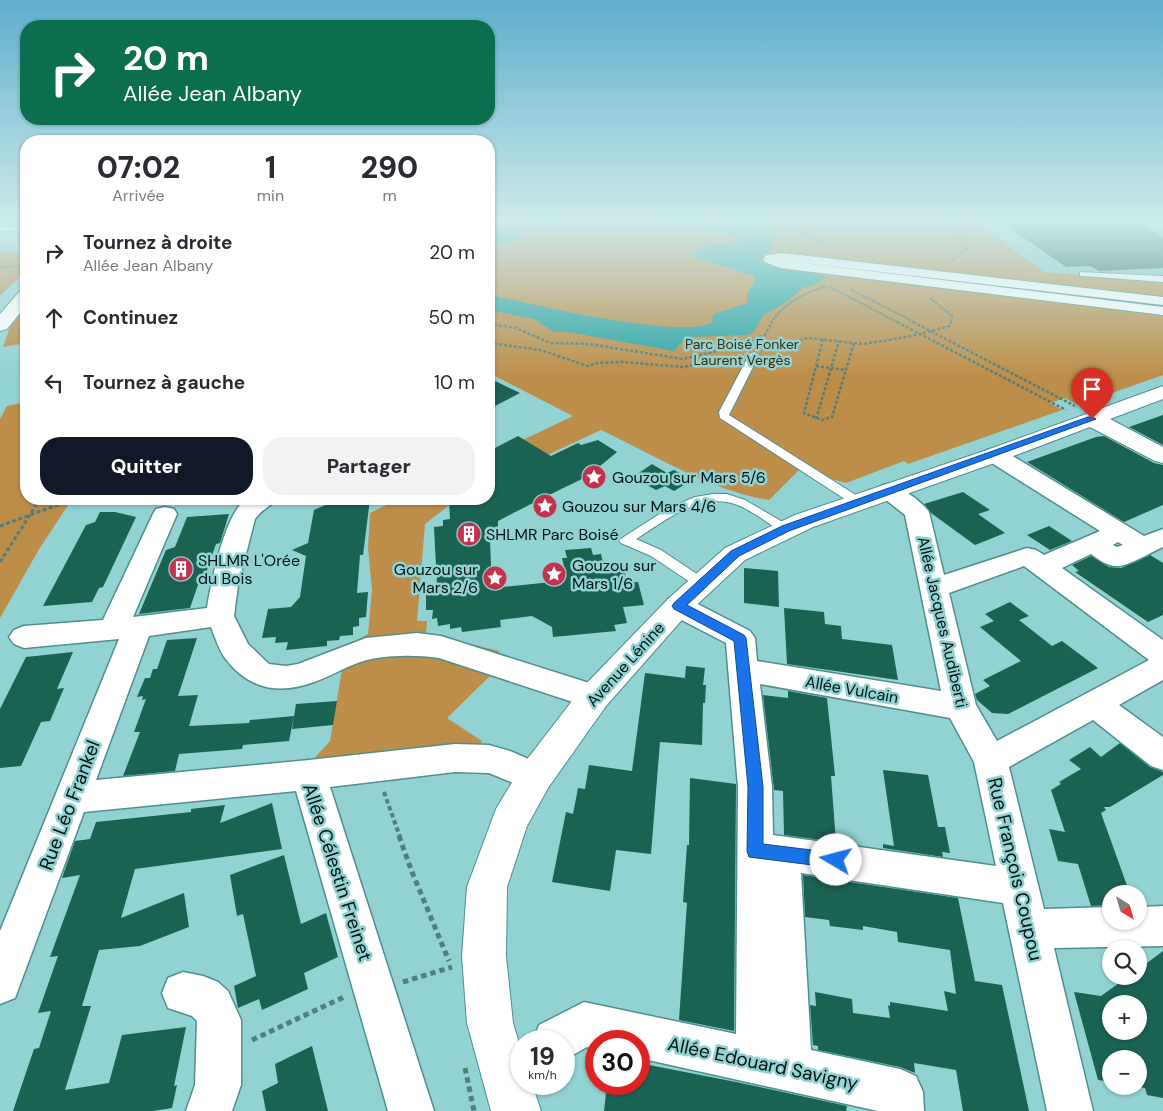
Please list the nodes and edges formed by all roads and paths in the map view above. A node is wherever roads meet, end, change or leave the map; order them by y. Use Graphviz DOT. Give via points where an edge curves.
graph roads {
  1 [pos="839,272"];
  2 [pos="885,272"];
  3 [pos="930,272"];
  4 [pos="848,273"];
  5 [pos="1083,274"];
  6 [pos="925,278"];
  7 [pos="1163,279"];
  8 [pos="838,283"];
  9 [pos="828,286"];
  10 [pos="1163,301"];
  11 [pos="20,302"];
  12 [pos="1163,311"];
  13 [pos="0,325"];
  14 [pos="495,325"];
  15 [pos="930,331"];
  16 [pos="919,334"];
  17 [pos="823,339"];
  18 [pos="839,341"];
  19 [pos="854,343"];
  20 [pos="495,344"];
  21 [pos="754,354"];
  22 [pos="816,366"];
  23 [pos="831,368"];
  24 [pos="846,370"];
  25 [pos="1045,391"];
  26 [pos="1163,392"];
  27 [pos="1036,394"];
  28 [pos="1080,415"];
  29 [pos="816,419"];
  30 [pos="995,455"];
  31 [pos="1163,456"];
  32 [pos="889,491"];
  33 [pos="858,502"];
  34 [pos="37,505"];
  35 [pos="56,505"];
  36 [pos="254,505"];
  37 [pos="32,513"];
  38 [pos="165,514"];
  39 [pos="0,526"];
  40 [pos="786,528"];
  41 [pos="1119,532"];
  42 [pos="1153,542"];
  43 [pos="1093,544"];
  44 [pos="0,562"];
  45 [pos="1041,567"];
  46 [pos="701,583"];
  47 [pos="934,588"];
  48 [pos="678,606"];
  49 [pos="220,616"];
  50 [pos="126,628"];
  51 [pos="24,637"];
  52 [pos="1163,654"];
  53 [pos="1163,666"];
  54 [pos="745,670"];
  55 [pos="594,697"];
  56 [pos="1094,703"];
  57 [pos="960,707"];
  58 [pos="1163,756"];
  59 [pos="991,761"];
  60 [pos="375,768"];
  61 [pos="309,775"];
  62 [pos="535,777"];
  63 [pos="70,798"];
  64 [pos="768,852"];
  65 [pos="1019,887"];
  66 [pos="1163,926"];
  67 [pos="1030,930"];
  68 [pos="484,956"];
  69 [pos="452,967"];
  70 [pos="0,983"];
  71 [pos="375,987"];
  72 [pos="183,993"];
  73 [pos="574,1030"];
  74 [pos="220,1055"];
  75 [pos="774,1065"];
  76 [pos="510,1072"];
  77 [pos="209,1111"];
  78 [pos="411,1111"];
  79 [pos="901,1111"];
  80 [pos="1070,1111"];
  81 [pos="1075,1111"];
  1 -- 4 [label="street"];
  2 -- 6 [label="street"];
  3 -- 6 [label="path"];
  4 -- 6 [label="street"];
  4 -- 8 [label="path"];
  5 -- 7 [label="lane"];
  6 -- 10 [label="street"];
  6 -- 12 [label="street"];
  6 -- 15 [label="path" via="924,292 952,316 950,326"];
  8 -- 9 [label="path"];
  8 -- 15 [label="path"];
  9 -- 14 [label="path" via="811,290 782,309 770,321 765,335 740,346 683,358 589,344 550,343 516,328"];
  9 -- 16 [label="path"];
  11 -- 13 [label="street"];
  15 -- 16 [label="path"];
  15 -- 25 [label="path"];
  16 -- 19 [label="path"];
  16 -- 27 [label="path"];
  17 -- 18 [label="path"];
  17 -- 21 [label="path" via="808,338 780,344"];
  17 -- 22 [label="path"];
  18 -- 19 [label="path"];
  18 -- 23 [label="path"];
  19 -- 24 [label="path"];
  20 -- 21 [label="path" via="541,350 587,366 601,361 683,367"];
  21 -- 33 [label="lane" via="724,416"];
  22 -- 23 [label="path"];
  22 -- 29 [label="path" via="804,413"];
  23 -- 24 [label="path"];
  23 -- 29 [label="path"];
  24 -- 29 [label="path" via="832,417"];
  25 -- 27 [label="path"];
  25 -- 28 [label="path" via="1074,406"];
  26 -- 28 [label="street, Avenue Lénine"];
  27 -- 28 [label="path"];
  28 -- 30 [label="street, Avenue Lénine"];
  28 -- 31 [label="street"];
  30 -- 32 [label="street, Avenue Lénine"];
  30 -- 41 [label="street"];
  32 -- 33 [label="street, Avenue Lénine"];
  32 -- 47 [label="street, Allée Jacques Audiberti" via="917,512"];
  33 -- 40 [label="street, Avenue Lénine"];
  34 -- 37 [label="path"];
  35 -- 37 [label="path"];
  36 -- 49 [label="street" via="243,518 224,585"];
  37 -- 39 [label="path"];
  37 -- 44 [label="path"];
  38 -- 50 [label="street, Rue Léo Frankel"];
  40 -- 46 [label="street, Avenue Lénine" via="735,554"];
  40 -- 46 [label="lane" via="727,498 694,501 626,540 656,553"];
  41 -- 42 [label="street"];
  41 -- 43 [label="street"];
  42 -- 43 [label="street" via="1116,558"];
  43 -- 45 [label="street"];
  45 -- 47 [label="street" via="1027,556"];
  45 -- 52 [label="street"];
  46 -- 48 [label="street, Avenue Lénine"];
  47 -- 57 [label="street, Allée Jacques Audiberti"];
  48 -- 54 [label="street" via="737,635"];
  48 -- 55 [label="street, Avenue Lénine"];
  49 -- 50 [label="street"];
  49 -- 55 [label="street" via="236,651 258,672 272,677 302,674 366,649 417,644 441,647"];
  50 -- 51 [label="street"];
  50 -- 63 [label="street, Rue Léo Frankel"];
  53 -- 56 [label="street, Rue François Coupou"];
  54 -- 57 [label="street, Allée Vulcain"];
  54 -- 64 [label="street" via="755,787"];
  55 -- 62 [label="street, Avenue Lénine"];
  56 -- 58 [label="street"];
  56 -- 59 [label="street, Rue François Coupou"];
  57 -- 59 [label="street, Allée Jacques Audiberti"];
  59 -- 65 [label="street, Rue François Coupou"];
  60 -- 61 [label="street"];
  60 -- 62 [label="street" via="455,758 490,759"];
  60 -- 69 [label="path" via="412,872"];
  61 -- 63 [label="street, Allée Célestin Freinet"];
  61 -- 71 [label="street, Allée Célestin Freinet"];
  62 -- 68 [label="street, Avenue Lénine" via="509,821 486,887"];
  63 -- 70 [label="street, Rue Léo Frankel"];
  64 -- 65 [label="street"];
  64 -- 75 [label="street"];
  65 -- 67 [label="street, Rue François Coupou"];
  66 -- 67 [label="street"];
  67 -- 80 [label="street, Rue François Coupou"];
  68 -- 69 [label="path"];
  68 -- 76 [label="street, Avenue Lénine" via="490,1023"];
  69 -- 71 [label="path"];
  71 -- 74 [label="path"];
  71 -- 78 [label="street, Allée Célestin Freinet"];
  72 -- 74 [label="street" via="203,997 213,1006 219,1020"];
  73 -- 75 [label="street, Allée Edouard Savigny" via="584,1024"];
  74 -- 77 [label="street" via="218,1085"];
  75 -- 79 [label="street, Allée Edouard Savigny" via="900,1092"];
  80 -- 81 [label="street"];
}
